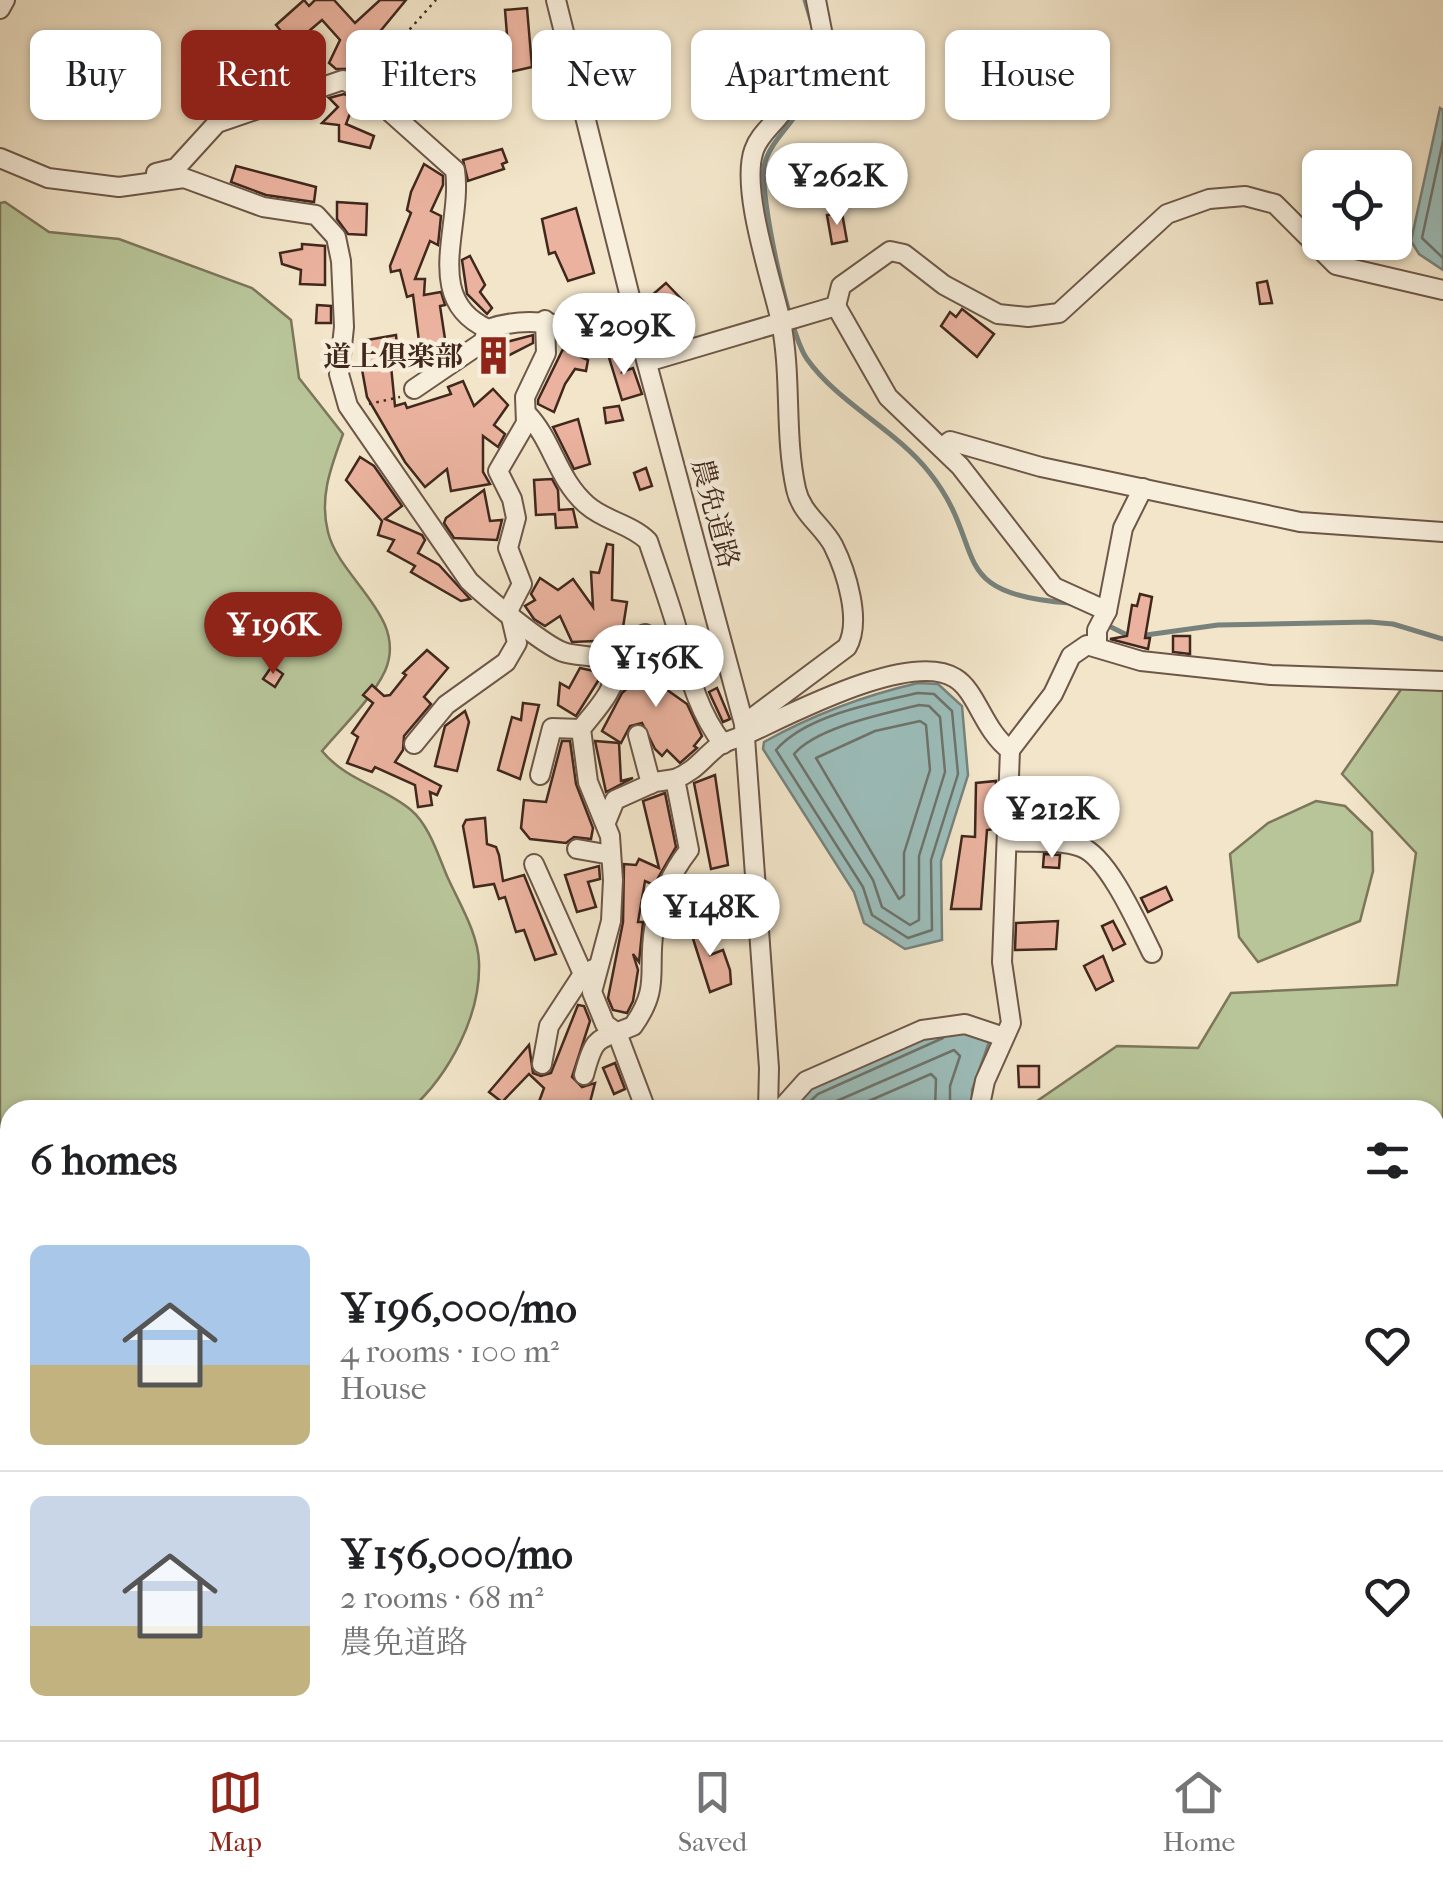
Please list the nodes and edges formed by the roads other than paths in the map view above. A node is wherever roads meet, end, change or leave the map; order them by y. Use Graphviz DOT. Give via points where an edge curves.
graph roads {
  1 [pos="5,0"];
  2 [pos="556,0"];
  3 [pos="816,0"];
  4 [pos="0,9"];
  5 [pos="0,158"];
  6 [pos="119,187"];
  7 [pos="1443,290"];
  8 [pos="836,306"];
  9 [pos="545,320"];
  10 [pos="790,321"];
  11 [pos="488,329"];
  12 [pos="645,356"];
  13 [pos="414,389"];
  14 [pos="527,414"];
  15 [pos="942,448"];
  16 [pos="1143,488"];
  17 [pos="1443,532"];
  18 [pos="1107,610"];
  19 [pos="510,613"];
  20 [pos="645,634"];
  21 [pos="1097,646"];
  22 [pos="1443,681"];
  23 [pos="610,686"];
  24 [pos="581,729"];
  25 [pos="745,729"];
  26 [pos="638,736"];
  27 [pos="414,744"];
  28 [pos="723,744"];
  29 [pos="1010,750"];
  30 [pos="540,775"];
  31 [pos="675,779"];
  32 [pos="651,784"];
  33 [pos="606,822"];
  34 [pos="1008,842"];
  35 [pos="577,849"];
  36 [pos="611,855"];
  37 [pos="534,864"];
  38 [pos="1152,952"];
  39 [pos="590,971"];
  40 [pos="617,1033"];
  41 [pos="1004,1037"];
  42 [pos="542,1064"];
  43 [pos="584,1075"];
  44 [pos="642,1100"];
  45 [pos="768,1100"];
  46 [pos="789,1100"];
  47 [pos="981,1100"];
  1 -- 4 [label="street"];
  2 -- 12 [label="street, 農免道路"];
  3 -- 10 [label="street" via="824,41 811,98 791,94 754,150 756,220"];
  5 -- 6 [label="street" via="48,178"];
  6 -- 11 [label="street" via="176,168 217,122 343,80 370,94 455,170 448,284 459,310"];
  6 -- 19 [label="street" via="184,178 263,208 316,214 336,237 341,261 339,374 348,406 468,581"];
  7 -- 8 [label="street" via="1336,265 1275,204 1245,196 1209,199 1167,214 1059,314 998,314 897,250 841,286"];
  8 -- 10 [label="street"];
  8 -- 15 [label="street" via="888,397"];
  9 -- 11 [label="street" via="514,319"];
  9 -- 12 [label="street"];
  9 -- 14 [label="street" via="546,353 525,397"];
  10 -- 12 [label="street"];
  10 -- 25 [label="street" via="796,492 832,542 854,634 847,647"];
  11 -- 13 [label="street" via="483,342"];
  12 -- 25 [label="street, 農免道路"];
  14 -- 19 [label="street" via="498,471 512,499 516,518 508,548 522,584"];
  14 -- 28 [label="street" via="544,432 559,472 588,507 648,541 686,674"];
  15 -- 16 [label="street" via="950,441"];
  15 -- 18 [label="street" via="1054,587"];
  16 -- 17 [label="street" via="1300,522"];
  16 -- 18 [label="street" via="1122,528"];
  18 -- 21 [label="street" via="1096,630"];
  19 -- 23 [label="street" via="563,652 607,659 617,674"];
  19 -- 27 [label="street" via="517,643 506,662 446,705"];
  20 -- 23 [label="street" via="638,663"];
  21 -- 22 [label="street" via="1140,662"];
  21 -- 29 [label="street" via="1071,656 1053,694"];
  23 -- 24 [label="street"];
  24 -- 30 [label="street" via="552,728"];
  24 -- 33 [label="street" via="588,782"];
  25 -- 28 [label="street"];
  25 -- 29 [label="street" via="809,702 938,670 958,679 984,723"];
  25 -- 45 [label="street, 農免道路"];
  26 -- 32 [label="street"];
  28 -- 31 [label="street" via="696,770"];
  29 -- 34 [label="street"];
  31 -- 32 [label="street"];
  31 -- 40 [label="street" via="688,850 654,930 654,989 634,1026"];
  32 -- 33 [label="street" via="616,800"];
  33 -- 36 [label="street"];
  34 -- 38 [label="street" via="1087,848"];
  34 -- 41 [label="street" via="1002,962 1011,1023"];
  35 -- 36 [label="street"];
  36 -- 39 [label="street" via="612,921"];
  37 -- 39 [label="street"];
  39 -- 40 [label="street" via="597,1009"];
  39 -- 42 [label="street" via="550,1026"];
  40 -- 43 [label="street" via="601,1035"];
  40 -- 44 [label="street"];
  41 -- 46 [label="street" via="965,1024 922,1030 806,1081"];
  41 -- 47 [label="street"];
}
